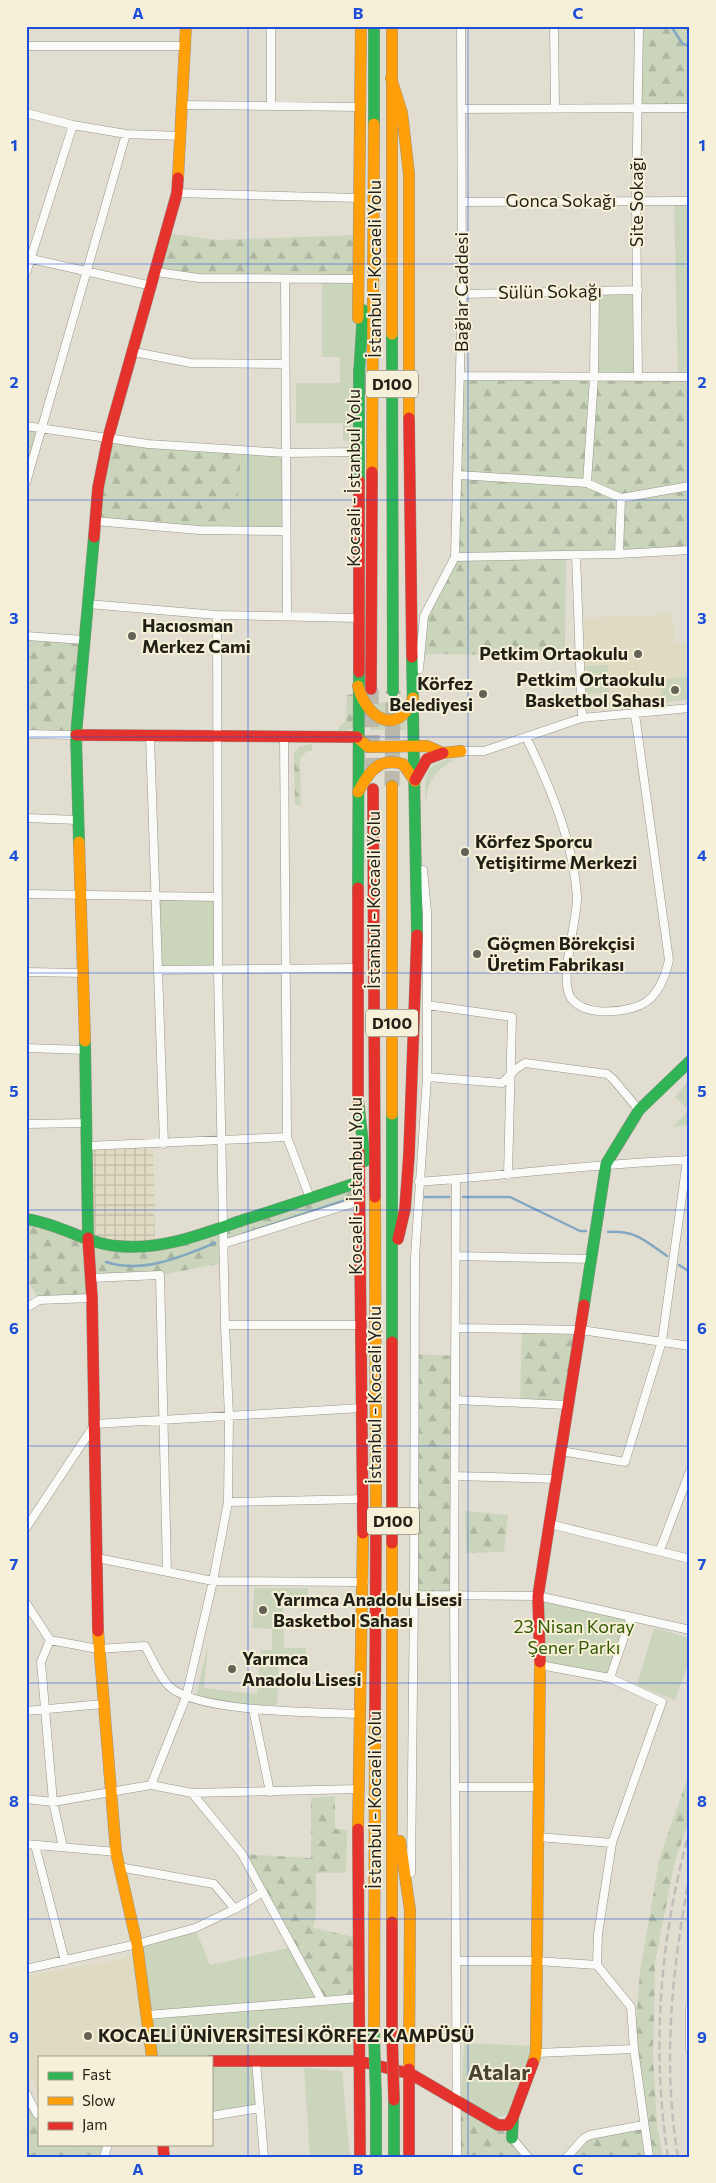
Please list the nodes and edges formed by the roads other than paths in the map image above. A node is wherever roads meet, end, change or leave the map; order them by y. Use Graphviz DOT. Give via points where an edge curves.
graph roads {
  1 [pos="186,26"];
  2 [pos="271,26"];
  3 [pos="361,26"];
  4 [pos="374,26"];
  5 [pos="392,26"];
  6 [pos="461,26"];
  7 [pos="554,26"];
  8 [pos="639,26"];
  9 [pos="26,46"];
  10 [pos="185,46"];
  11 [pos="392,78"];
  12 [pos="182,104"];
  13 [pos="271,105"];
  14 [pos="360,107"];
  15 [pos="555,108"];
  16 [pos="638,108"];
  17 [pos="690,108"];
  18 [pos="462,109"];
  19 [pos="26,113"];
  20 [pos="73,125"];
  21 [pos="126,134"];
  22 [pos="180,136"];
  23 [pos="373,166"];
  24 [pos="177,193"];
  25 [pos="358,198"];
  26 [pos="636,201"];
  27 [pos="690,201"];
  28 [pos="462,202"];
  29 [pos="28,259"];
  30 [pos="87,272"];
  31 [pos="156,272"];
  32 [pos="26,273"];
  33 [pos="285,279"];
  34 [pos="358,279"];
  35 [pos="152,286"];
  36 [pos="638,290"];
  37 [pos="595,291"];
  38 [pos="462,294"];
  39 [pos="134,352"];
  40 [pos="285,364"];
  41 [pos="359,376"];
  42 [pos="461,376"];
  43 [pos="638,377"];
  44 [pos="690,377"];
  45 [pos="594,378"];
  46 [pos="26,426"];
  47 [pos="41,428"];
  48 [pos="108,438"];
  49 [pos="359,452"];
  50 [pos="286,453"];
  51 [pos="458,475"];
  52 [pos="26,483"];
  53 [pos="587,483"];
  54 [pos="690,486"];
  55 [pos="621,498"];
  56 [pos="95,521"];
  57 [pos="286,531"];
  58 [pos="690,550"];
  59 [pos="619,554"];
  60 [pos="576,555"];
  61 [pos="455,557"];
  62 [pos="88,604"];
  63 [pos="217,615"];
  64 [pos="287,616"];
  65 [pos="358,618"];
  66 [pos="26,636"];
  67 [pos="84,640"];
  68 [pos="358,686"];
  69 [pos="371,690"];
  70 [pos="393,691"];
  71 [pos="414,696"];
  72 [pos="690,708"];
  73 [pos="635,714"];
  74 [pos="582,718"];
  75 [pos="26,734"];
  76 [pos="76,735"];
  77 [pos="217,736"];
  78 [pos="284,736"];
  79 [pos="427,736"];
  80 [pos="150,737"];
  81 [pos="357,737"];
  82 [pos="526,737"];
  83 [pos="414,741"];
  84 [pos="461,751"];
  85 [pos="443,753"];
  86 [pos="415,781"];
  87 [pos="392,786"];
  88 [pos="373,789"];
  89 [pos="358,792"];
  90 [pos="414,816"];
  91 [pos="26,818"];
  92 [pos="78,820"];
  93 [pos="26,894"];
  94 [pos="80,895"];
  95 [pos="156,896"];
  96 [pos="218,897"];
  97 [pos="358,968"];
  98 [pos="285,969"];
  99 [pos="158,970"];
  100 [pos="218,971"];
  101 [pos="26,972"];
  102 [pos="84,973"];
  103 [pos="427,1005"];
  104 [pos="26,1048"];
  105 [pos="85,1050"];
  106 [pos="690,1061"];
  107 [pos="511,1075"];
  108 [pos="427,1077"];
  109 [pos="358,1099"];
  110 [pos="639,1110"];
  111 [pos="87,1123"];
  112 [pos="26,1124"];
  113 [pos="287,1137"];
  114 [pos="220,1142"];
  115 [pos="164,1144"];
  116 [pos="88,1146"];
  117 [pos="688,1160"];
  118 [pos="606,1164"];
  119 [pos="508,1175"];
  120 [pos="456,1179"];
  121 [pos="359,1182"];
  122 [pos="419,1182"];
  123 [pos="310,1198"];
  124 [pos="360,1201"];
  125 [pos="26,1219"];
  126 [pos="223,1227"];
  127 [pos="374,1237"];
  128 [pos="88,1240"];
  129 [pos="223,1244"];
  130 [pos="457,1256"];
  131 [pos="591,1259"];
  132 [pos="392,1260"];
  133 [pos="91,1278"];
  134 [pos="92,1298"];
  135 [pos="26,1308"];
  136 [pos="225,1325"];
  137 [pos="361,1325"];
  138 [pos="456,1328"];
  139 [pos="581,1330"];
  140 [pos="662,1341"];
  141 [pos="690,1346"];
  142 [pos="456,1400"];
  143 [pos="567,1405"];
  144 [pos="362,1408"];
  145 [pos="229,1416"];
  146 [pos="165,1421"];
  147 [pos="95,1424"];
  148 [pos="561,1450"];
  149 [pos="690,1471"];
  150 [pos="455,1476"];
  151 [pos="557,1478"];
  152 [pos="363,1499"];
  153 [pos="228,1502"];
  154 [pos="550,1524"];
  155 [pos="26,1528"];
  156 [pos="660,1550"];
  157 [pos="97,1558"];
  158 [pos="690,1559"];
  159 [pos="168,1571"];
  160 [pos="214,1581"];
  161 [pos="364,1582"];
  162 [pos="454,1594"];
  163 [pos="414,1595"];
  164 [pos="538,1596"];
  165 [pos="26,1603"];
  166 [pos="630,1617"];
  167 [pos="690,1630"];
  168 [pos="50,1640"];
  169 [pos="98,1649"];
  170 [pos="540,1665"];
  171 [pos="610,1678"];
  172 [pos="186,1698"];
  173 [pos="103,1704"];
  174 [pos="253,1709"];
  175 [pos="45,1710"];
  176 [pos="26,1711"];
  177 [pos="360,1714"];
  178 [pos="392,1783"];
  179 [pos="150,1785"];
  180 [pos="455,1787"];
  181 [pos="538,1787"];
  182 [pos="358,1789"];
  183 [pos="111,1792"];
  184 [pos="270,1792"];
  185 [pos="192,1793"];
  186 [pos="26,1798"];
  187 [pos="52,1802"];
  188 [pos="538,1837"];
  189 [pos="612,1843"];
  190 [pos="30,1845"];
  191 [pos="63,1847"];
  192 [pos="116,1852"];
  193 [pos="120,1867"];
  194 [pos="263,1892"];
  195 [pos="235,1909"];
  196 [pos="410,1910"];
  197 [pos="137,1944"];
  198 [pos="65,1961"];
  199 [pos="456,1961"];
  200 [pos="536,1961"];
  201 [pos="597,1965"];
  202 [pos="26,1969"];
  203 [pos="359,1998"];
  204 [pos="322,2001"];
  205 [pos="690,2008"];
  206 [pos="147,2016"];
  207 [pos="690,2040"];
  208 [pos="690,2049"];
  209 [pos="634,2050"];
  210 [pos="536,2053"];
  211 [pos="152,2056"];
  212 [pos="212,2061"];
  213 [pos="256,2061"];
  214 [pos="359,2061"];
  215 [pos="411,2074"];
  216 [pos="26,2093"];
  217 [pos="457,2101"];
  218 [pos="260,2108"];
  219 [pos="38,2114"];
  220 [pos="212,2116"];
  221 [pos="643,2125"];
  222 [pos="505,2127"];
  223 [pos="264,2157"];
  224 [pos="360,2157"];
  225 [pos="376,2157"];
  226 [pos="394,2157"];
  227 [pos="409,2157"];
  228 [pos="457,2157"];
  229 [pos="528,2157"];
  230 [pos="567,2157"];
  231 [pos="649,2157"];
  1 -- 10 [label="main road"];
  2 -- 13 [label="street"];
  3 -- 14 [label="main road"];
  4 -- 23 [label="main road, Kocaeli - İstanbul Yolu / D100"];
  5 -- 11 [label="main road, İstanbul - Kocaeli Yolu / D100"];
  6 -- 18 [label="street, Bağlar Caddesi"];
  7 -- 15 [label="street"];
  8 -- 16 [label="street, Site Sokağı"];
  9 -- 10 [label="street"];
  10 -- 12 [label="main road"];
  11 -- 70 [label="main road, İstanbul - Kocaeli Yolu / D100"];
  11 -- 71 [label="main road" via="402,113 409,174 409,494"];
  12 -- 13 [label="street"];
  12 -- 22 [label="main road"];
  13 -- 14 [label="street"];
  14 -- 25 [label="main road"];
  15 -- 16 [label="street"];
  15 -- 18 [label="street"];
  16 -- 17 [label="street"];
  16 -- 26 [label="street, Site Sokağı"];
  18 -- 28 [label="street, Bağlar Caddesi"];
  19 -- 20 [label="street"];
  20 -- 21 [label="street"];
  20 -- 29 [label="street"];
  21 -- 22 [label="street"];
  21 -- 30 [label="street"];
  22 -- 24 [label="main road"];
  23 -- 41 [label="main road"];
  23 -- 69 [label="main road, Kocaeli - İstanbul Yolu / D100"];
  24 -- 25 [label="street"];
  24 -- 31 [label="main road"];
  25 -- 34 [label="main road"];
  26 -- 27 [label="street, Gonca Sokağı"];
  26 -- 28 [label="street, Gonca Sokağı"];
  26 -- 36 [label="street, Site Sokağı"];
  28 -- 38 [label="street, Bağlar Caddesi"];
  29 -- 30 [label="street"];
  29 -- 32 [label="street"];
  30 -- 35 [label="street"];
  30 -- 47 [label="street"];
  31 -- 33 [label="street" via="199,278"];
  31 -- 35 [label="main road"];
  33 -- 34 [label="street"];
  33 -- 40 [label="street"];
  34 -- 41 [label="main road"];
  35 -- 39 [label="main road"];
  36 -- 37 [label="street, Sülün Sokağı"];
  36 -- 43 [label="street, Site Sokağı"];
  37 -- 38 [label="street, Sülün Sokağı"];
  37 -- 45 [label="street"];
  38 -- 42 [label="street, Bağlar Caddesi"];
  39 -- 40 [label="street" via="191,363"];
  39 -- 48 [label="main road"];
  40 -- 50 [label="street"];
  41 -- 49 [label="main road"];
  42 -- 45 [label="street"];
  42 -- 51 [label="street, Bağlar Caddesi"];
  43 -- 44 [label="street"];
  43 -- 45 [label="street"];
  45 -- 53 [label="street"];
  46 -- 47 [label="street"];
  47 -- 48 [label="street"];
  47 -- 52 [label="street"];
  48 -- 50 [label="street" via="148,444"];
  48 -- 56 [label="main road"];
  49 -- 50 [label="street"];
  49 -- 65 [label="main road"];
  50 -- 57 [label="street"];
  51 -- 53 [label="street"];
  51 -- 61 [label="street, Bağlar Caddesi"];
  53 -- 55 [label="street"];
  54 -- 55 [label="street"];
  55 -- 59 [label="street"];
  56 -- 57 [label="street" via="199,530"];
  56 -- 62 [label="main road"];
  57 -- 64 [label="street"];
  58 -- 59 [label="street"];
  59 -- 60 [label="street"];
  60 -- 61 [label="street"];
  60 -- 74 [label="street"];
  61 -- 71 [label="street" via="424,616"];
  62 -- 63 [label="street"];
  62 -- 67 [label="main road"];
  63 -- 64 [label="street"];
  63 -- 77 [label="street"];
  64 -- 65 [label="street"];
  65 -- 68 [label="main road"];
  66 -- 67 [label="street"];
  67 -- 76 [label="main road"];
  68 -- 71 [label="main road" via="367,708 381,718 398,718 409,710"];
  68 -- 81 [label="main road"];
  71 -- 79 [label="main road" via="420,724"];
  71 -- 83 [label="main road"];
  72 -- 73 [label="street"];
  73 -- 74 [label="street"];
  73 -- 82 [label="street" via="669,960 658,991 647,1002 634,1008 592,1010 571,998 567,973 576,903 574,881 560,819"];
  74 -- 82 [label="street"];
  75 -- 76 [label="street"];
  76 -- 80 [label="main road"];
  76 -- 92 [label="main road"];
  77 -- 78 [label="main road"];
  77 -- 80 [label="main road"];
  77 -- 96 [label="street"];
  78 -- 81 [label="main road"];
  78 -- 98 [label="street"];
  79 -- 83 [label="main road"];
  79 -- 84 [label="main road"];
  80 -- 95 [label="street"];
  81 -- 83 [label="main road" via="368,747"];
  81 -- 89 [label="main road"];
  82 -- 84 [label="street" via="484,751"];
  83 -- 85 [label="main road"];
  83 -- 86 [label="main road"];
  84 -- 85 [label="main road"];
  85 -- 86 [label="main road" via="428,759"];
  86 -- 89 [label="main road" via="403,764 388,761 380,763 368,774"];
  86 -- 90 [label="main road"];
  87 -- 132 [label="main road, İstanbul - Kocaeli Yolu / D100"];
  88 -- 127 [label="main road, Kocaeli - İstanbul Yolu / D100"];
  89 -- 97 [label="main road"];
  90 -- 103 [label="street" via="427,912"];
  90 -- 132 [label="main road" via="417,924 409,1154 405,1209"];
  91 -- 92 [label="street"];
  92 -- 94 [label="main road"];
  93 -- 94 [label="street"];
  94 -- 95 [label="street"];
  94 -- 102 [label="main road"];
  95 -- 96 [label="street"];
  95 -- 99 [label="street"];
  96 -- 100 [label="street"];
  97 -- 98 [label="street"];
  97 -- 109 [label="main road"];
  98 -- 100 [label="street"];
  98 -- 113 [label="street"];
  99 -- 100 [label="street"];
  99 -- 115 [label="street"];
  100 -- 114 [label="street"];
  101 -- 102 [label="street"];
  102 -- 105 [label="main road"];
  103 -- 107 [label="street" via="512,1017"];
  103 -- 108 [label="street"];
  104 -- 105 [label="street"];
  105 -- 111 [label="main road"];
  106 -- 110 [label="main road"];
  107 -- 108 [label="street" via="502,1082"];
  107 -- 110 [label="street" via="525,1063 607,1074"];
  107 -- 119 [label="street"];
  108 -- 122 [label="street"];
  109 -- 121 [label="main road"];
  109 -- 127 [label="main road"];
  110 -- 118 [label="main road"];
  111 -- 112 [label="street"];
  111 -- 116 [label="main road"];
  113 -- 114 [label="street"];
  113 -- 123 [label="street"];
  114 -- 115 [label="street"];
  114 -- 126 [label="street"];
  115 -- 116 [label="street"];
  116 -- 128 [label="main road"];
  117 -- 118 [label="street"];
  117 -- 140 [label="street"];
  118 -- 119 [label="street"];
  118 -- 131 [label="main road"];
  119 -- 120 [label="street"];
  120 -- 122 [label="street"];
  120 -- 130 [label="street"];
  121 -- 123 [label="main road"];
  121 -- 124 [label="main road"];
  122 -- 163 [label="street" via="415,1257"];
  123 -- 126 [label="main road"];
  124 -- 129 [label="street"];
  124 -- 137 [label="main road"];
  125 -- 128 [label="main road" via="40,1220"];
  126 -- 128 [label="main road" via="156,1246 116,1246"];
  126 -- 129 [label="street"];
  127 -- 225 [label="main road, Kocaeli - İstanbul Yolu / D100, bridge"];
  128 -- 133 [label="main road"];
  129 -- 136 [label="street"];
  130 -- 131 [label="street"];
  130 -- 138 [label="street"];
  131 -- 139 [label="main road"];
  132 -- 178 [label="main road, İstanbul - Kocaeli Yolu / D100"];
  133 -- 134 [label="main road"];
  133 -- 146 [label="street" via="160,1275"];
  134 -- 135 [label="street" via="39,1300"];
  134 -- 147 [label="main road"];
  136 -- 137 [label="street"];
  136 -- 145 [label="street"];
  137 -- 144 [label="main road"];
  138 -- 139 [label="street"];
  138 -- 142 [label="street"];
  139 -- 140 [label="street"];
  139 -- 143 [label="main road"];
  140 -- 141 [label="street"];
  140 -- 148 [label="street" via="626,1462"];
  142 -- 143 [label="street"];
  142 -- 150 [label="street"];
  143 -- 148 [label="main road"];
  144 -- 145 [label="street"];
  144 -- 152 [label="main road"];
  145 -- 146 [label="street"];
  145 -- 153 [label="street"];
  146 -- 147 [label="street"];
  146 -- 159 [label="street"];
  147 -- 155 [label="street"];
  147 -- 157 [label="main road"];
  148 -- 151 [label="main road"];
  149 -- 156 [label="street"];
  150 -- 151 [label="street"];
  150 -- 162 [label="street"];
  151 -- 154 [label="main road"];
  152 -- 153 [label="street"];
  152 -- 161 [label="main road"];
  153 -- 160 [label="street"];
  154 -- 156 [label="street"];
  154 -- 164 [label="main road"];
  156 -- 158 [label="street"];
  157 -- 159 [label="street"];
  157 -- 169 [label="main road"];
  159 -- 160 [label="street"];
  160 -- 161 [label="street"];
  160 -- 172 [label="street"];
  161 -- 177 [label="main road"];
  162 -- 163 [label="street"];
  162 -- 164 [label="street"];
  162 -- 180 [label="street"];
  163 -- 196 [label="street"];
  164 -- 166 [label="street"];
  164 -- 170 [label="main road"];
  165 -- 168 [label="street"];
  166 -- 167 [label="street"];
  166 -- 171 [label="street"];
  168 -- 169 [label="street"];
  168 -- 175 [label="street" via="41,1662"];
  169 -- 172 [label="street" via="145,1646 168,1685"];
  169 -- 173 [label="main road"];
  170 -- 171 [label="street"];
  170 -- 181 [label="main road"];
  171 -- 189 [label="street" via="662,1702"];
  172 -- 174 [label="street"];
  172 -- 179 [label="street"];
  173 -- 175 [label="street"];
  173 -- 183 [label="main road"];
  174 -- 177 [label="street"];
  174 -- 184 [label="street"];
  175 -- 176 [label="street"];
  175 -- 187 [label="street"];
  177 -- 182 [label="main road"];
  178 -- 196 [label="main road"];
  178 -- 226 [label="main road, İstanbul - Kocaeli Yolu / D100, bridge"];
  179 -- 183 [label="street"];
  179 -- 185 [label="street"];
  180 -- 181 [label="street"];
  180 -- 199 [label="street"];
  181 -- 188 [label="main road"];
  182 -- 184 [label="street"];
  182 -- 203 [label="main road"];
  183 -- 187 [label="street"];
  183 -- 192 [label="main road"];
  184 -- 185 [label="street"];
  185 -- 194 [label="street" via="242,1854"];
  186 -- 187 [label="street"];
  187 -- 191 [label="street"];
  188 -- 189 [label="street"];
  188 -- 200 [label="main road"];
  189 -- 201 [label="street" via="598,1934"];
  190 -- 191 [label="street"];
  190 -- 198 [label="street"];
  191 -- 192 [label="street"];
  192 -- 193 [label="main road"];
  193 -- 195 [label="street" via="214,1884"];
  193 -- 197 [label="main road"];
  194 -- 195 [label="street"];
  194 -- 204 [label="street"];
  195 -- 197 [label="street" via="195,1928"];
  196 -- 215 [label="main road"];
  197 -- 198 [label="street"];
  197 -- 206 [label="main road"];
  198 -- 202 [label="street"];
  199 -- 200 [label="street"];
  199 -- 217 [label="street"];
  200 -- 201 [label="street"];
  200 -- 210 [label="main road"];
  201 -- 209 [label="street" via="631,2007"];
  203 -- 204 [label="street"];
  203 -- 214 [label="main road"];
  204 -- 206 [label="street"];
  205 -- 207 [label="street"];
  206 -- 211 [label="main road"];
  207 -- 208 [label="street"];
  209 -- 210 [label="street"];
  209 -- 221 [label="street"];
  210 -- 222 [label="main road"];
  212 -- 213 [label="main road"];
  213 -- 214 [label="main road"];
  213 -- 218 [label="street"];
  214 -- 215 [label="main road"];
  214 -- 224 [label="main road"];
  215 -- 217 [label="main road"];
  215 -- 227 [label="main road"];
  216 -- 219 [label="street"];
  217 -- 222 [label="main road"];
  217 -- 228 [label="street"];
  218 -- 220 [label="street"];
  218 -- 223 [label="street"];
  221 -- 230 [label="street" via="590,2135"];
  221 -- 231 [label="street"];
  222 -- 229 [label="street"];
}
